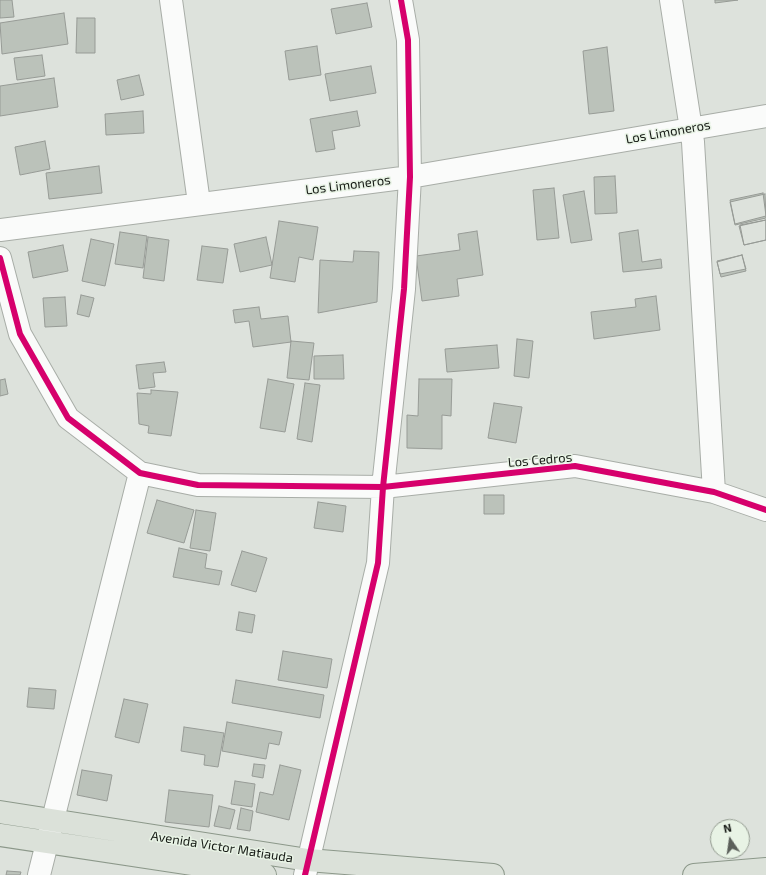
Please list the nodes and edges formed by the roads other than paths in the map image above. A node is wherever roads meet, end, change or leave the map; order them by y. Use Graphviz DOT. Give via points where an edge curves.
graph roads {
  1 [pos="172,0"];
  2 [pos="401,0"];
  3 [pos="671,0"];
  4 [pos="766,116"];
  5 [pos="691,128"];
  6 [pos="410,177"];
  7 [pos="199,203"];
  8 [pos="0,230"];
  9 [pos="0,258"];
  10 [pos="140,473"];
  11 [pos="383,487"];
  12 [pos="714,492"];
  13 [pos="766,510"];
  14 [pos="0,812"];
  15 [pos="52,820"];
  16 [pos="0,835"];
  17 [pos="47,843"];
  18 [pos="306,867"];
  19 [pos="766,869"];
  20 [pos="38,875"];
  21 [pos="266,875"];
  22 [pos="494,875"];
  23 [pos="694,875"];
  1 -- 7 [label="street"];
  2 -- 6 [label="street" via="408,40"];
  3 -- 5 [label="street"];
  4 -- 5 [label="street, Los Limoneros"];
  5 -- 6 [label="street, Los Limoneros"];
  5 -- 12 [label="street"];
  6 -- 7 [label="street, Los Limoneros"];
  6 -- 11 [label="street" via="404,289"];
  7 -- 8 [label="street, Los Limoneros"];
  9 -- 10 [label="street" via="20,334 68,418"];
  10 -- 11 [label="street, Los Cedros" via="198,485"];
  10 -- 15 [label="street"];
  11 -- 12 [label="street, Los Cedros" via="575,466"];
  11 -- 18 [label="street" via="378,563"];
  12 -- 13 [label="street, Los Cedros"];
  14 -- 15 [label="main road, Avenida Victor Matiauda"];
  15 -- 17 [label="street"];
  15 -- 18 [label="main road, Avenida Victor Matiauda"];
  16 -- 17 [label="main road, Avenida Victor Matiauda"];
  17 -- 20 [label="street"];
  17 -- 21 [label="main road, Avenida Victor Matiauda"];
  18 -- 22 [label="main road, Avenida Victor Matiauda"];
  19 -- 23 [label="main road"];
}
